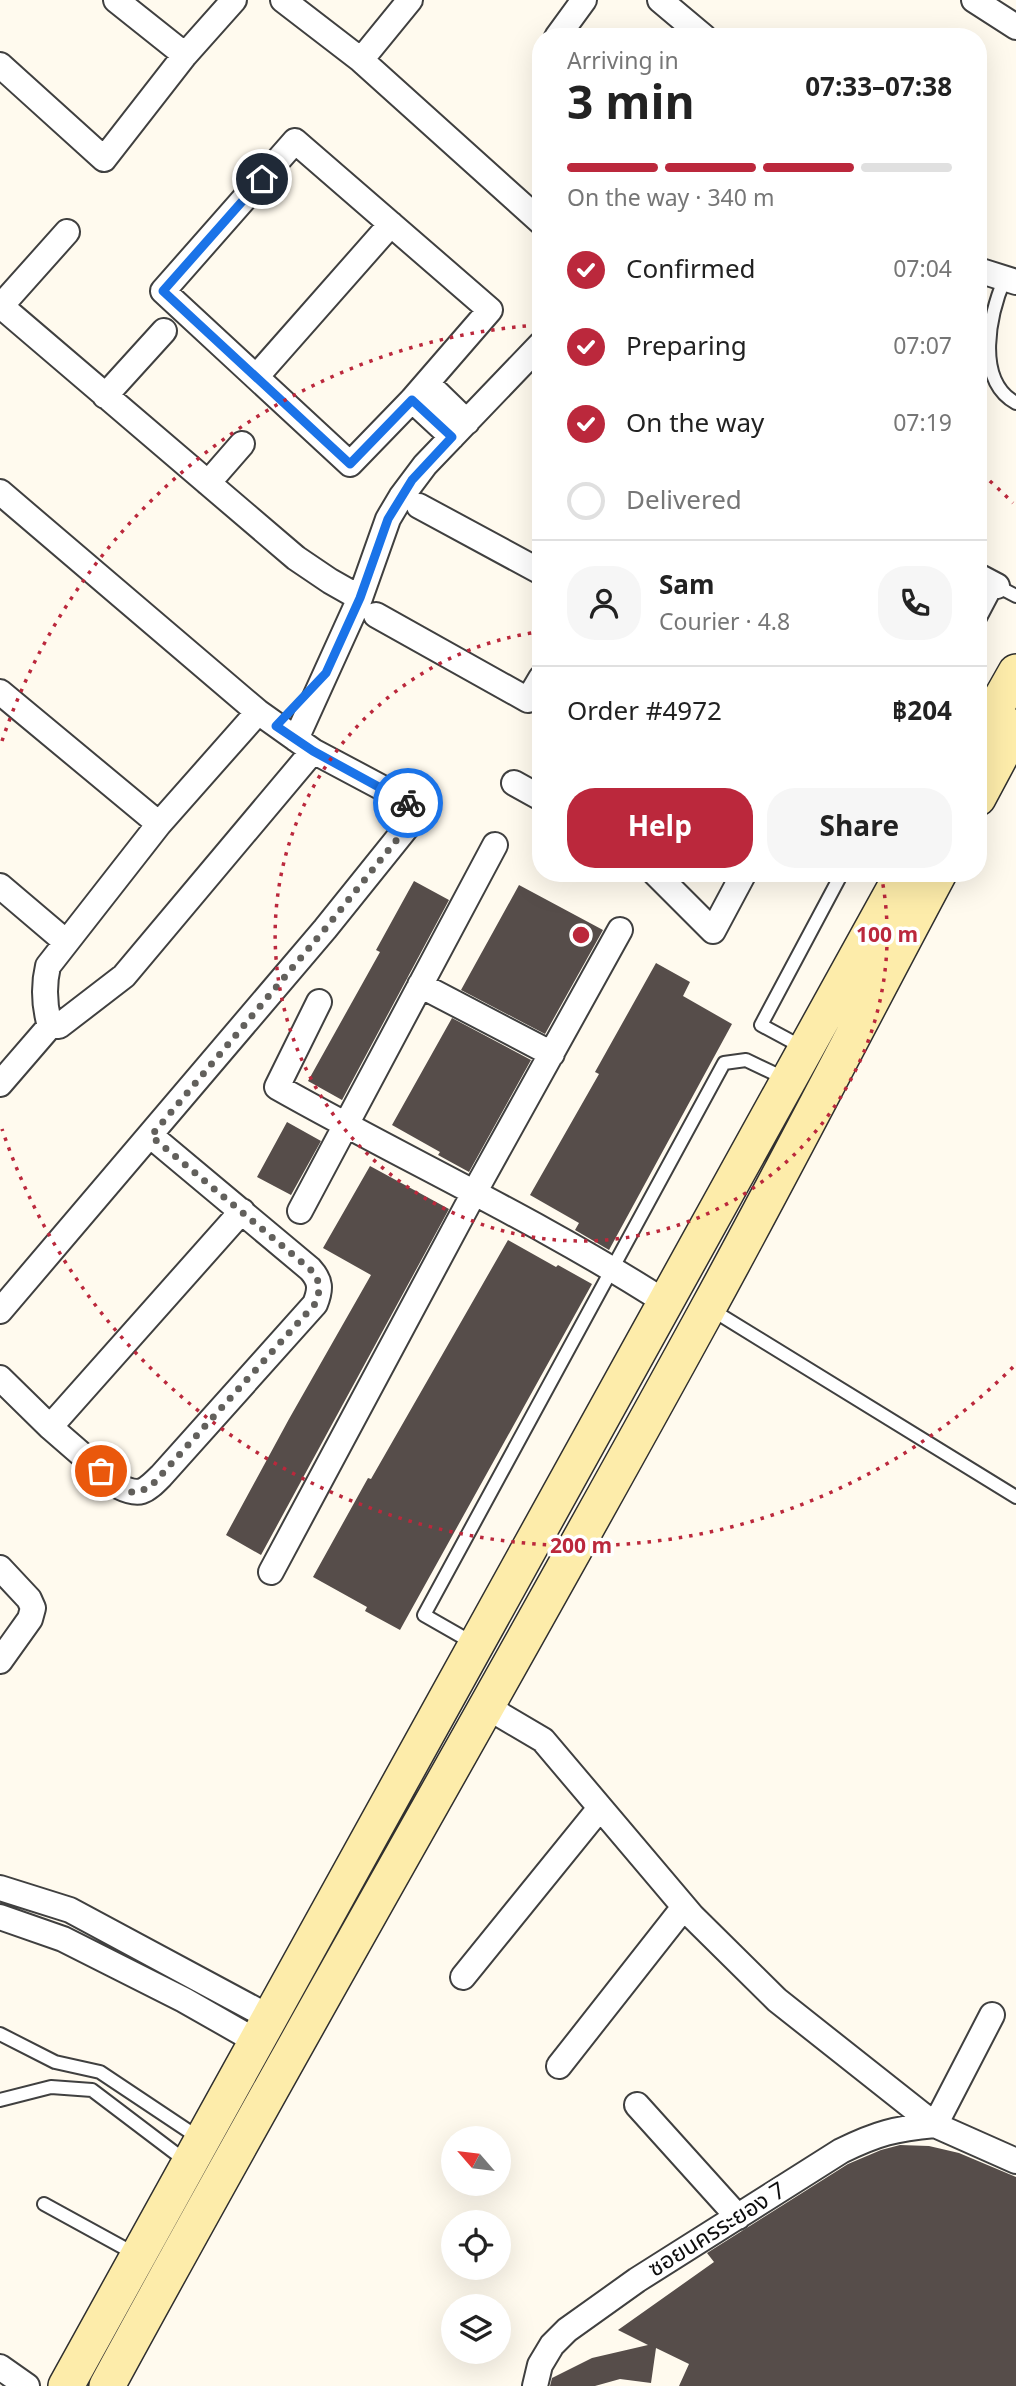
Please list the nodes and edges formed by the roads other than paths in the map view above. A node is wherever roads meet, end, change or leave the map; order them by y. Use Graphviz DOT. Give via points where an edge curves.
graph roads {
  1 [pos="116,0"];
  2 [pos="234,0"];
  3 [pos="284,0"];
  4 [pos="410,0"];
  5 [pos="584,0"];
  6 [pos="660,0"];
  7 [pos="974,0"];
  8 [pos="1016,27"];
  9 [pos="564,28"];
  10 [pos="693,28"];
  11 [pos="185,55"];
  12 [pos="361,60"];
  13 [pos="0,65"];
  14 [pos="532,214"];
  15 [pos="391,224"];
  16 [pos="67,232"];
  17 [pos="987,273"];
  18 [pos="1010,280"];
  19 [pos="164,331"];
  20 [pos="532,353"];
  21 [pos="256,377"];
  22 [pos="420,392"];
  23 [pos="106,396"];
  24 [pos="1016,403"];
  25 [pos="460,429"];
  26 [pos="242,444"];
  27 [pos="208,483"];
  28 [pos="0,492"];
  29 [pos="419,506"];
  30 [pos="532,567"];
  31 [pos="368,607"];
  32 [pos="1016,672"];
  33 [pos="0,692"];
  34 [pos="532,693"];
  35 [pos="987,723"];
  36 [pos="1016,727"];
  37 [pos="286,732"];
  38 [pos="987,781"];
  39 [pos="514,783"];
  40 [pos="532,793"];
  41 [pos="159,824"];
  42 [pos="495,845"];
  43 [pos="664,882"];
  44 [pos="739,882"];
  45 [pos="837,882"];
  46 [pos="899,882"];
  47 [pos="934,882"];
  48 [pos="0,886"];
  49 [pos="620,930"];
  50 [pos="66,942"];
  51 [pos="421,985"];
  52 [pos="319,1002"];
  53 [pos="50,1026"];
  54 [pos="806,1049"];
  55 [pos="551,1054"];
  56 [pos="789,1080"];
  57 [pos="0,1084"];
  58 [pos="346,1126"];
  59 [pos="151,1136"];
  60 [pos="474,1193"];
  61 [pos="243,1211"];
  62 [pos="300,1211"];
  63 [pos="612,1267"];
  64 [pos="665,1302"];
  65 [pos="709,1308"];
  66 [pos="0,1311"];
  67 [pos="0,1378"];
  68 [pos="50,1427"];
  69 [pos="1016,1497"];
  70 [pos="553,1505"];
  71 [pos="589,1524"];
  72 [pos="0,1568"];
  73 [pos="271,1572"];
  74 [pos="476,1645"];
  75 [pos="0,1661"];
  76 [pos="487,1707"];
  77 [pos="600,1808"];
  78 [pos="0,1888"];
  79 [pos="684,1907"];
  80 [pos="0,1917"];
  81 [pos="463,1977"];
  82 [pos="992,2015"];
  83 [pos="262,2029"];
  84 [pos="0,2034"];
  85 [pos="55,2062"];
  86 [pos="559,2066"];
  87 [pos="51,2087"];
  88 [pos="0,2100"];
  89 [pos="637,2105"];
  90 [pos="935,2125"];
  91 [pos="195,2151"];
  92 [pos="1016,2161"];
  93 [pos="44,2204"];
  94 [pos="738,2217"];
  95 [pos="138,2255"];
  96 [pos="0,2367"];
  97 [pos="27,2386"];
  98 [pos="66,2386"];
  99 [pos="107,2386"];
  100 [pos="535,2386"];
  1 -- 11 [label="street"];
  2 -- 11 [label="street"];
  3 -- 12 [label="street"];
  4 -- 12 [label="street"];
  5 -- 9 [label="street"];
  6 -- 10 [label="street"];
  7 -- 8 [label="street"];
  11 -- 13 [label="street" via="104,159"];
  12 -- 14 [label="street"];
  15 -- 21 [label="street"];
  15 -- 21 [label="street" via="295,141 163,291"];
  15 -- 22 [label="street" via="490,310"];
  16 -- 23 [label="street" via="1,306"];
  17 -- 18 [label="street"];
  18 -- 24 [label="lane" via="995,301 988,334 996,383"];
  19 -- 23 [label="street"];
  20 -- 25 [label="street"];
  21 -- 22 [label="street" via="350,464"];
  22 -- 25 [label="street"];
  23 -- 27 [label="street"];
  25 -- 31 [label="street" via="401,497 378,545"];
  26 -- 27 [label="street"];
  27 -- 31 [label="street" via="296,558"];
  28 -- 37 [label="street"];
  29 -- 30 [label="street"];
  31 -- 34 [label="street" via="528,700"];
  31 -- 37 [label="street"];
  32 -- 35 [label="street"];
  33 -- 41 [label="street"];
  36 -- 38 [label="street"];
  37 -- 41 [label="street"];
  37 -- 53 [label="street" via="124,976 59,1026"];
  37 -- 59 [label="street" via="403,799 413,811 411,819"];
  39 -- 40 [label="street"];
  41 -- 50 [label="street"];
  42 -- 51 [label="street"];
  43 -- 44 [label="street" via="713,931"];
  45 -- 54 [label="lane" via="761,1025"];
  46 -- 54 [label="street"];
  47 -- 65 [label="street"];
  48 -- 50 [label="street"];
  49 -- 55 [label="street"];
  50 -- 53 [label="street" via="48,966 44,985"];
  51 -- 55 [label="street"];
  51 -- 58 [label="street"];
  52 -- 58 [label="street" via="277,1087"];
  53 -- 57 [label="street"];
  54 -- 56 [label="street"];
  55 -- 60 [label="street"];
  56 -- 63 [label="lane" via="746,1060 724,1063"];
  56 -- 64 [label="street"];
  58 -- 60 [label="street"];
  58 -- 62 [label="street"];
  59 -- 61 [label="street"];
  59 -- 66 [label="street"];
  60 -- 63 [label="street"];
  60 -- 73 [label="street"];
  61 -- 68 [label="street"];
  61 -- 68 [label="street" via="319,1280 315,1304 301,1320 141,1493 118,1486"];
  63 -- 64 [label="street"];
  63 -- 74 [label="lane" via="424,1615"];
  64 -- 70 [label="street"];
  65 -- 69 [label="lane"];
  65 -- 71 [label="street"];
  67 -- 68 [label="street"];
  70 -- 71 [label="street"];
  70 -- 74 [label="street"];
  71 -- 76 [label="street"];
  72 -- 75 [label="street" via="33,1608"];
  74 -- 83 [label="street"];
  76 -- 77 [label="street" via="543,1740"];
  76 -- 99 [label="street"];
  77 -- 79 [label="street"];
  77 -- 81 [label="street"];
  78 -- 83 [label="street" via="70,1910"];
  79 -- 86 [label="street"];
  79 -- 90 [label="street" via="777,2000"];
  80 -- 83 [label="street" via="63,1939 184,2000"];
  82 -- 90 [label="street"];
  83 -- 91 [label="street"];
  84 -- 85 [label="lane"];
  85 -- 87 [label="lane"];
  85 -- 91 [label="lane" via="100,2071"];
  87 -- 88 [label="lane"];
  87 -- 91 [label="lane" via="92,2090"];
  89 -- 94 [label="street"];
  90 -- 92 [label="street"];
  90 -- 94 [label="street, ซอยนครระยอง 7" via="876,2134"];
  91 -- 95 [label="street"];
  93 -- 95 [label="lane"];
  94 -- 100 [label="street, ซอยนครระยอง 7" via="567,2330 540,2365"];
  95 -- 98 [label="street"];
  96 -- 97 [label="street"];
}
